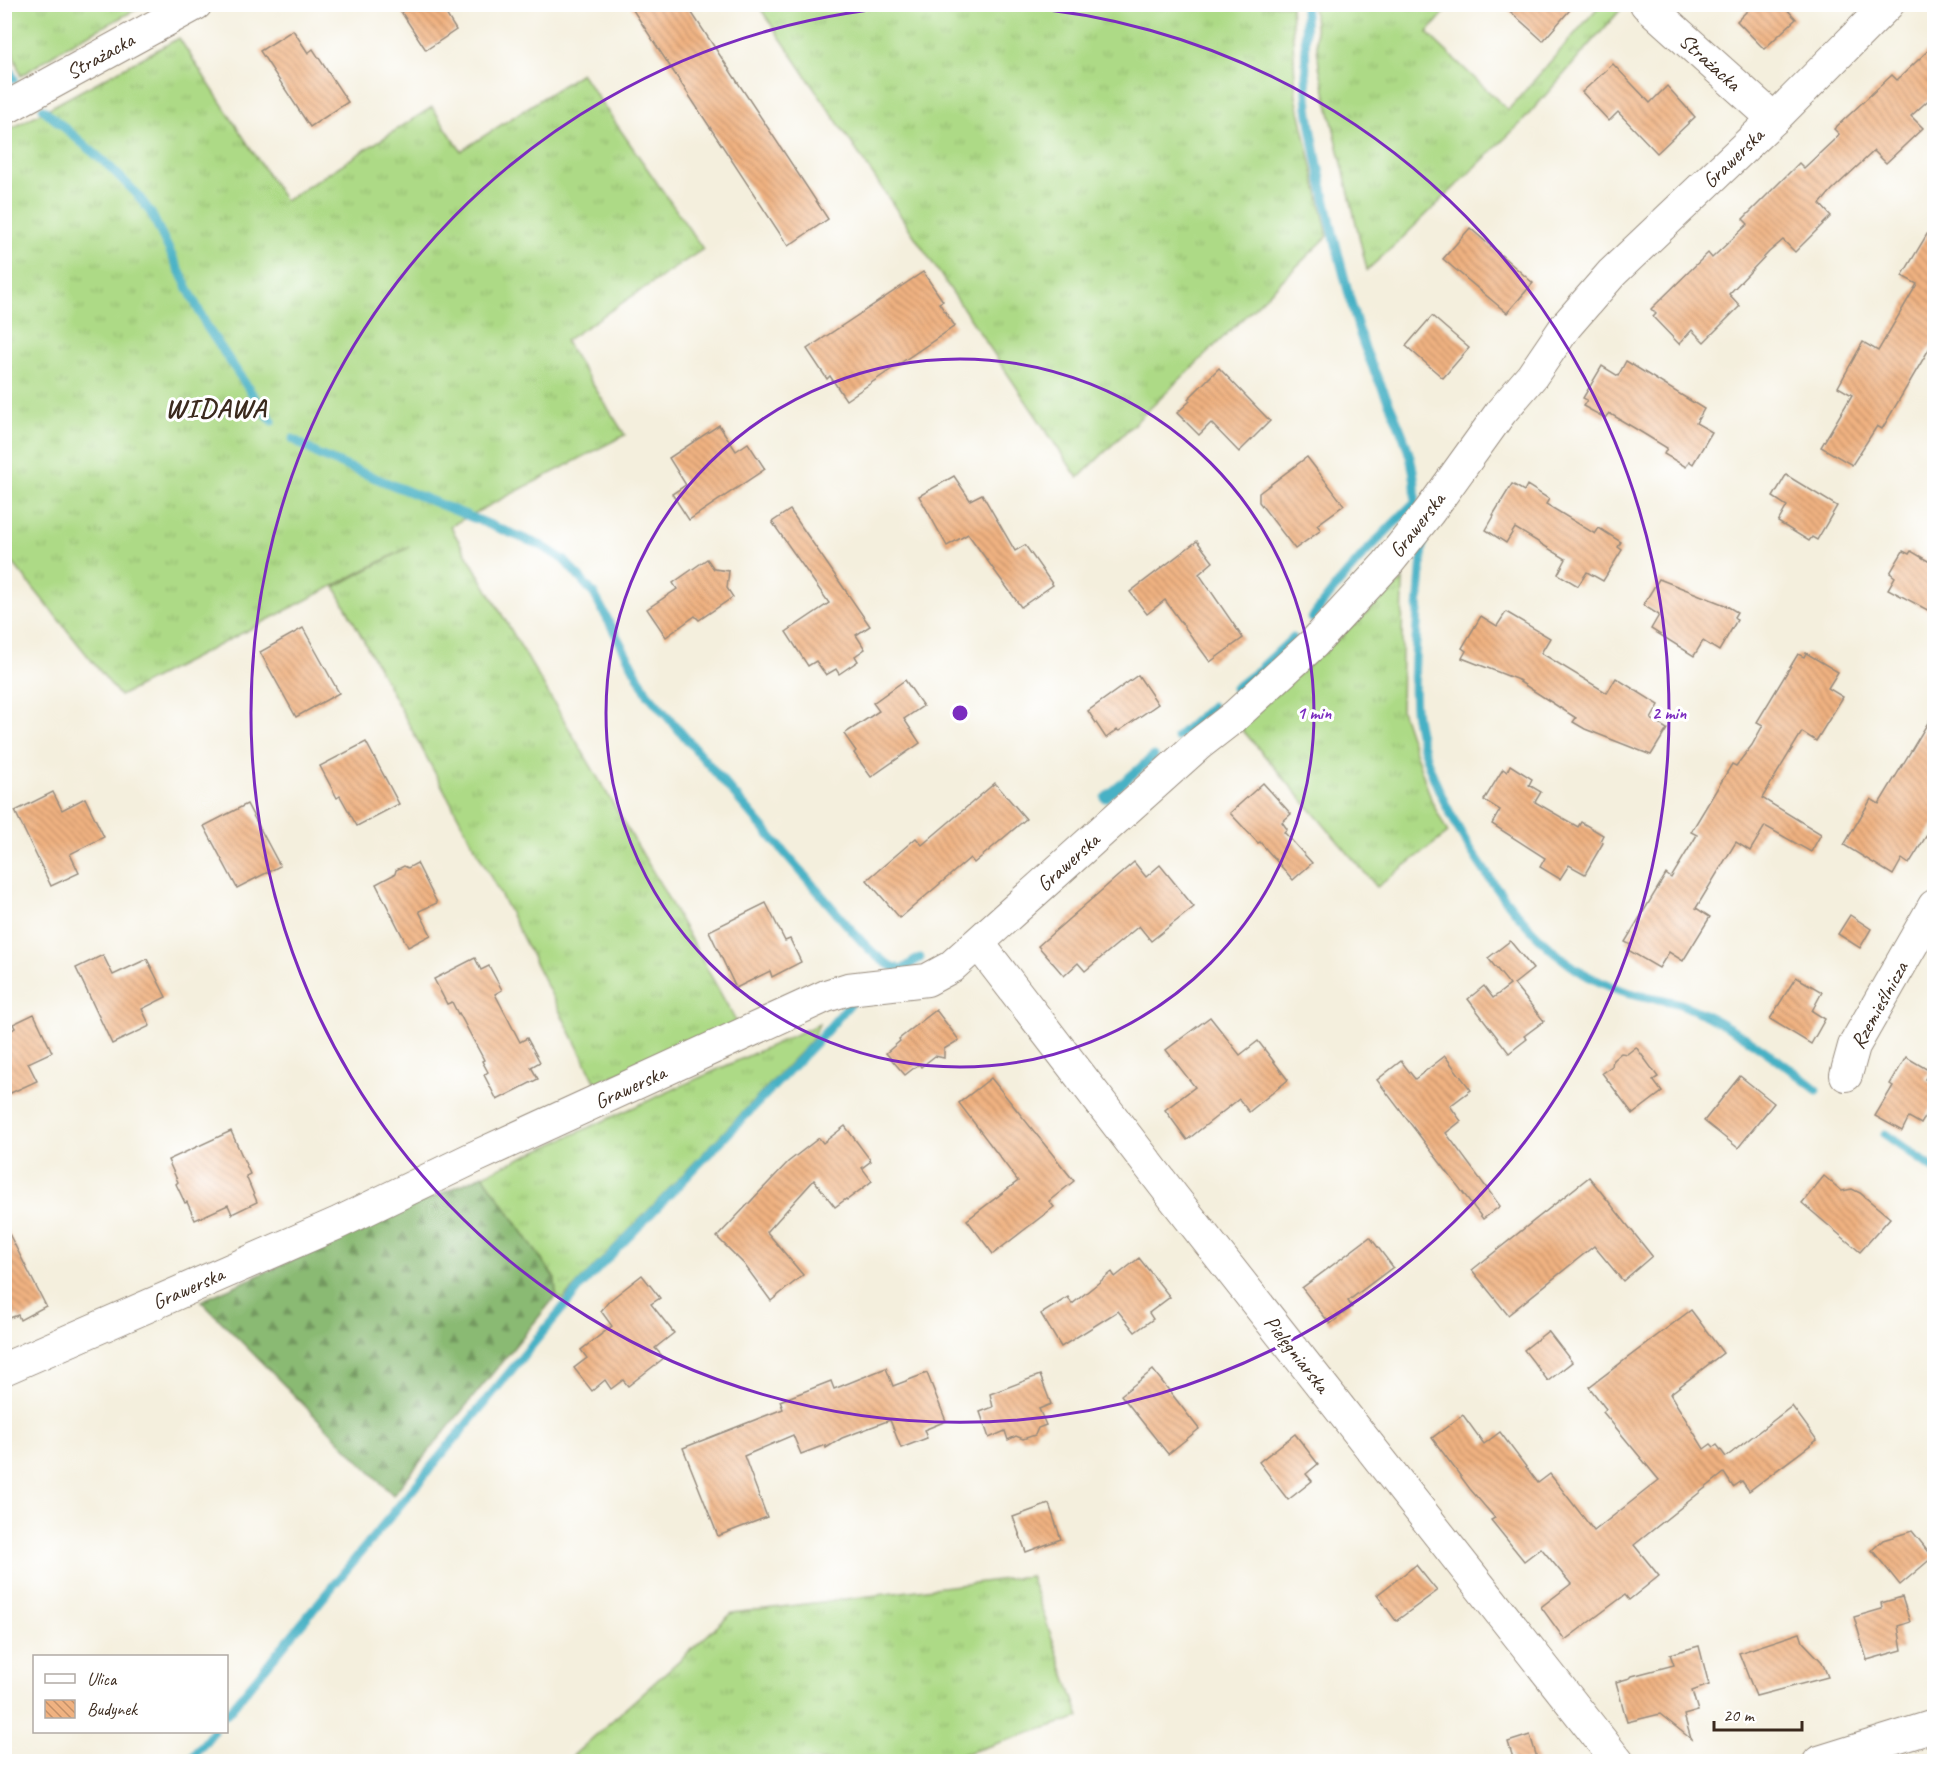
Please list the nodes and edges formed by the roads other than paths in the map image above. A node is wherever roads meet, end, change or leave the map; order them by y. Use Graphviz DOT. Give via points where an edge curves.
graph roads {
  1 [pos="196,4"];
  2 [pos="1646,4"];
  3 [pos="1888,4"];
  4 [pos="4,109"];
  5 [pos="1774,119"];
  6 [pos="1935,906"];
  7 [pos="979,944"];
  8 [pos="1846,1075"];
  9 [pos="4,1369"];
  10 [pos="1935,1726"];
  11 [pos="1618,1761"];
  12 [pos="1819,1761"];
  1 -- 4 [label="street, Strażacka"];
  2 -- 5 [label="street, Strażacka"];
  3 -- 5 [label="street, Grawerska"];
  5 -- 7 [label="street, Grawerska" via="1612,273 1566,326 1429,512 1314,643"];
  6 -- 8 [label="street, Rzemieślnicza" via="1854,1046"];
  7 -- 9 [label="street, Grawerska" via="927,980 848,989 826,996 338,1223"];
  7 -- 11 [label="street, Pielęgniarska"];
  10 -- 12 [label="street"];
}
